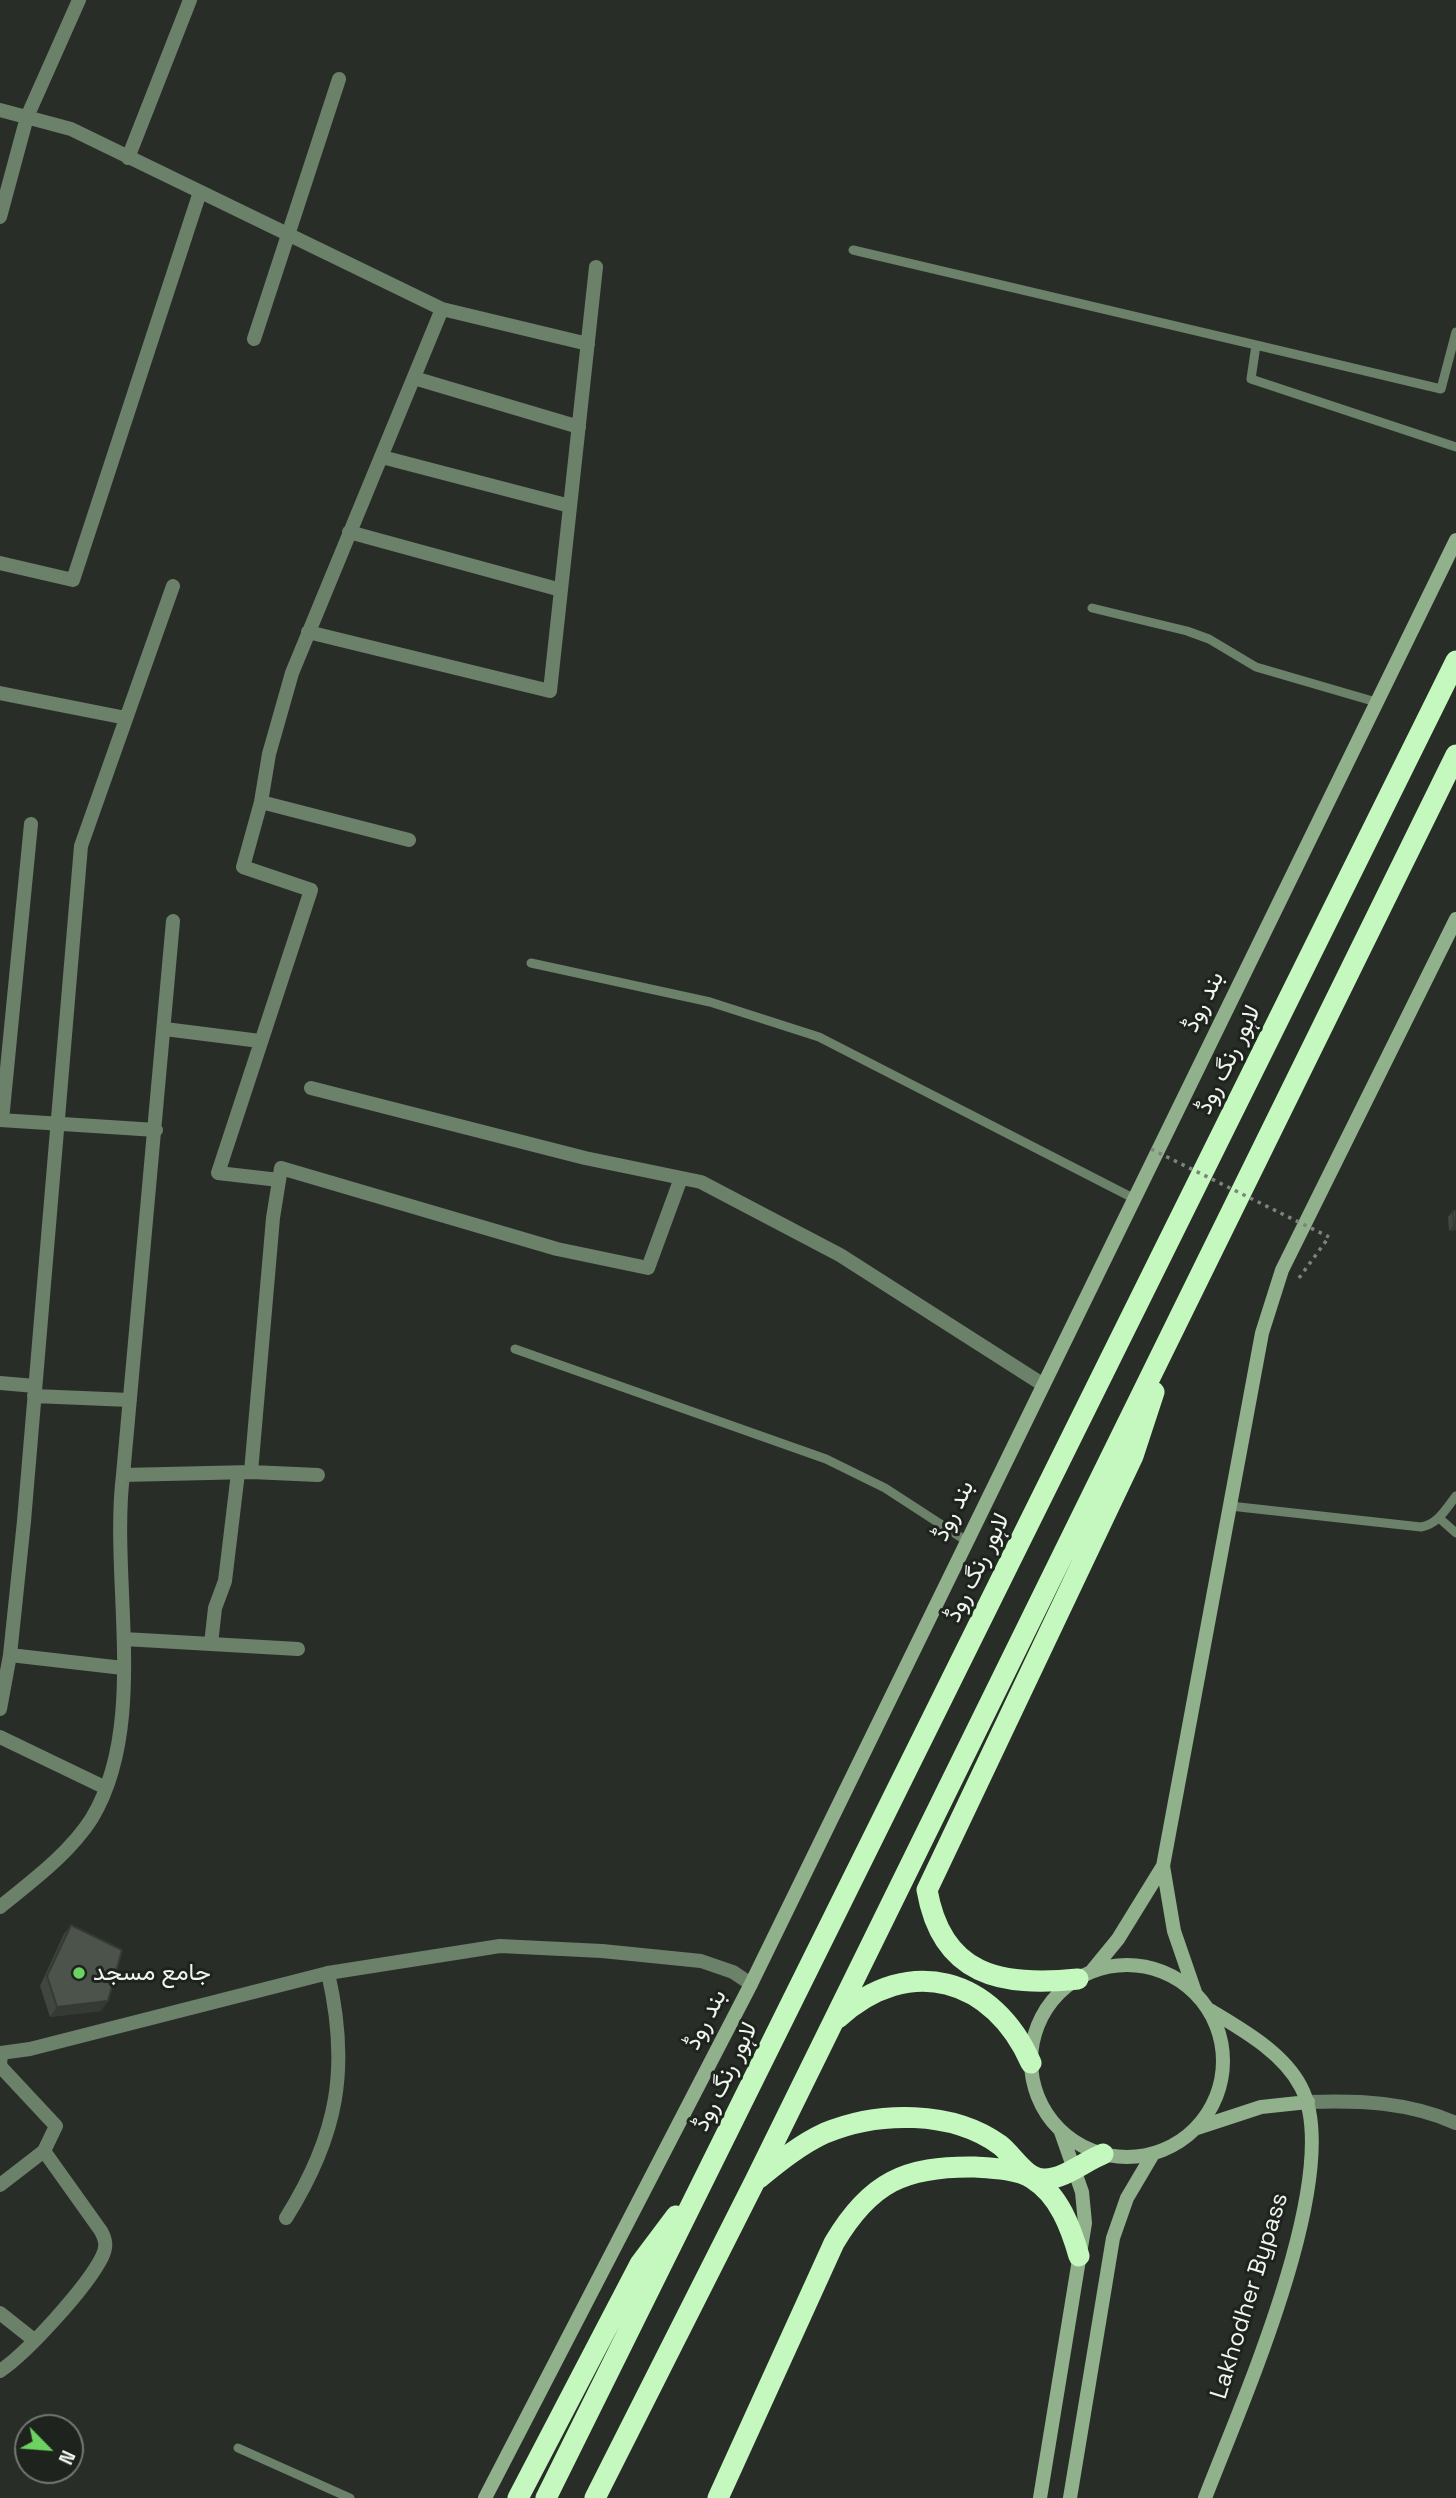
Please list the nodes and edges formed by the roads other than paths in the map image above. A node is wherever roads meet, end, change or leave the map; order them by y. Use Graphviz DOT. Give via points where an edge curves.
graph roads {
  1 [pos="79,0"];
  2 [pos="190,0"];
  3 [pos="339,79"];
  4 [pos="0,110"];
  5 [pos="27,117"];
  6 [pos="128,158"];
  7 [pos="200,192"];
  8 [pos="0,217"];
  9 [pos="288,235"];
  10 [pos="853,250"];
  11 [pos="596,267"];
  12 [pos="442,309"];
  13 [pos="1456,332"];
  14 [pos="254,339"];
  15 [pos="588,344"];
  16 [pos="1256,345"];
  17 [pos="414,378"];
  18 [pos="579,427"];
  19 [pos="1456,447"];
  20 [pos="382,457"];
  21 [pos="570,506"];
  22 [pos="349,532"];
  23 [pos="1456,540"];
  24 [pos="0,563"];
  25 [pos="173,586"];
  26 [pos="561,590"];
  27 [pos="1092,608"];
  28 [pos="308,632"];
  29 [pos="1456,661"];
  30 [pos="0,692"];
  31 [pos="1376,702"];
  32 [pos="126,718"];
  33 [pos="1456,755"];
  34 [pos="261,802"];
  35 [pos="31,824"];
  36 [pos="409,840"];
  37 [pos="1456,919"];
  38 [pos="173,921"];
  39 [pos="531,963"];
  40 [pos="165,1029"];
  41 [pos="260,1041"];
  42 [pos="311,1088"];
  43 [pos="1,1120"];
  44 [pos="57,1124"];
  45 [pos="156,1130"];
  46 [pos="681,1178"];
  47 [pos="279,1180"];
  48 [pos="1133,1198"];
  49 [pos="1179,1317"];
  50 [pos="515,1349"];
  51 [pos="0,1383"];
  52 [pos="1042,1384"];
  53 [pos="34,1391"];
  54 [pos="130,1400"];
  55 [pos="245,1472"];
  56 [pos="123,1475"];
  57 [pos="318,1475"];
  58 [pos="1456,1496"];
  59 [pos="1230,1506"];
  60 [pos="1439,1518"];
  61 [pos="1456,1533"];
  62 [pos="965,1540"];
  63 [pos="124,1639"];
  64 [pos="211,1644"];
  65 [pos="298,1649"];
  66 [pos="10,1655"];
  67 [pos="123,1668"];
  68 [pos="0,1709"];
  69 [pos="0,1737"];
  70 [pos="106,1788"];
  71 [pos="1163,1866"];
  72 [pos="0,1907"];
  73 [pos="328,1973"];
  74 [pos="1084,1975"];
  75 [pos="751,1984"];
  76 [pos="1195,1992"];
  77 [pos="1208,2009"];
  78 [pos="827,2033"];
  79 [pos="1,2053"];
  80 [pos="1031,2063"];
  81 [pos="1308,2102"];
  82 [pos="1456,2123"];
  83 [pos="1194,2129"];
  84 [pos="1060,2130"];
  85 [pos="44,2151"];
  86 [pos="1103,2154"];
  87 [pos="1153,2154"];
  88 [pos="1074,2167"];
  89 [pos="708,2173"];
  90 [pos="1032,2177"];
  91 [pos="755,2181"];
  92 [pos="0,2185"];
  93 [pos="286,2218"];
  94 [pos="1079,2256"];
  95 [pos="0,2314"];
  96 [pos="34,2340"];
  97 [pos="0,2371"];
  98 [pos="238,2448"];
  99 [pos="350,2498"];
  100 [pos="485,2498"];
  101 [pos="518,2498"];
  102 [pos="546,2498"];
  103 [pos="595,2498"];
  104 [pos="718,2498"];
  105 [pos="1040,2498"];
  106 [pos="1070,2498"];
  107 [pos="1205,2498"];
  1 -- 5 [label="street"];
  2 -- 6 [label="street"];
  3 -- 9 [label="street"];
  4 -- 5 [label="street"];
  5 -- 6 [label="street" via="71,129"];
  5 -- 8 [label="street"];
  6 -- 7 [label="street"];
  7 -- 9 [label="street"];
  7 -- 24 [label="street" via="73,580"];
  9 -- 12 [label="street"];
  9 -- 14 [label="street"];
  10 -- 16 [label="lane"];
  11 -- 15 [label="street"];
  12 -- 15 [label="street"];
  12 -- 17 [label="street"];
  13 -- 16 [label="lane" via="1441,389"];
  15 -- 18 [label="street"];
  16 -- 19 [label="lane" via="1251,379"];
  17 -- 18 [label="street"];
  17 -- 20 [label="street"];
  18 -- 21 [label="street"];
  20 -- 21 [label="street"];
  20 -- 22 [label="street"];
  21 -- 26 [label="street"];
  22 -- 26 [label="street"];
  22 -- 28 [label="street"];
  23 -- 31 [label="main road, بند روڈ"];
  25 -- 32 [label="street"];
  26 -- 28 [label="street" via="550,691"];
  27 -- 31 [label="lane" via="1188,631 1256,667"];
  28 -- 34 [label="street" via="269,754"];
  29 -- 89 [label="highway, لاہور رنگ روڈ"];
  30 -- 32 [label="street"];
  31 -- 48 [label="main road, بند روڈ"];
  32 -- 44 [label="street" via="81,846"];
  33 -- 49 [label="highway"];
  34 -- 36 [label="street"];
  34 -- 41 [label="street" via="243,867 311,890"];
  35 -- 43 [label="street"];
  37 -- 59 [label="main road" via="1282,1270 1262,1334"];
  38 -- 40 [label="street"];
  39 -- 48 [label="lane" via="710,1003 819,1037"];
  40 -- 41 [label="street"];
  40 -- 45 [label="street"];
  41 -- 47 [label="street" via="218,1173"];
  42 -- 46 [label="street"];
  43 -- 44 [label="street"];
  44 -- 45 [label="street"];
  44 -- 53 [label="street"];
  45 -- 54 [label="street"];
  46 -- 47 [label="street" via="648,1268 557,1249 281,1168"];
  46 -- 52 [label="street" via="741,1201 840,1255"];
  47 -- 55 [label="street"];
  48 -- 52 [label="main road, بند روڈ"];
  49 -- 74 [label="highway" via="1133,1456 928,1890 942,1939 979,1969 1025,1982"];
  49 -- 78 [label="highway"];
  50 -- 62 [label="lane" via="826,1459 885,1488"];
  51 -- 53 [label="street"];
  52 -- 62 [label="main road, بند روڈ"];
  53 -- 54 [label="street"];
  53 -- 66 [label="street"];
  54 -- 56 [label="street"];
  55 -- 56 [label="street"];
  55 -- 57 [label="street"];
  55 -- 64 [label="street"];
  56 -- 63 [label="street" via="119,1508"];
  58 -- 60 [label="lane"];
  59 -- 60 [label="lane" via="1421,1527"];
  59 -- 71 [label="main road"];
  60 -- 61 [label="lane"];
  62 -- 75 [label="main road, بند روڈ"];
  63 -- 64 [label="street"];
  63 -- 67 [label="street"];
  64 -- 65 [label="street"];
  66 -- 67 [label="street"];
  66 -- 68 [label="street"];
  67 -- 70 [label="street" via="121,1708"];
  69 -- 70 [label="street"];
  70 -- 72 [label="street" via="91,1819 62,1853"];
  71 -- 74 [label="main road" via="1118,1939"];
  71 -- 76 [label="main road" via="1174,1931"];
  73 -- 75 [label="street" via="500,1946 701,1961"];
  73 -- 79 [label="street"];
  73 -- 93 [label="street" via="340,2058 336,2100 326,2142"];
  74 -- 76 [label="main road" via="1118,1965 1146,1966"];
  74 -- 80 [label="main road" via="1058,1994 1043,2014"];
  75 -- 100 [label="main road, بند روڈ"];
  76 -- 77 [label="main road"];
  77 -- 81 [label="main road" via="1273,2055 1301,2085"];
  77 -- 83 [label="main road" via="1219,2033 1223,2059 1210,2109"];
  78 -- 80 [label="highway" via="870,1994 908,1982 948,1984 1000,2012"];
  78 -- 91 [label="highway"];
  79 -- 85 [label="street" via="0,2066 56,2126"];
  80 -- 84 [label="main road" via="1039,2099"];
  81 -- 82 [label="street" via="1397,2105"];
  81 -- 83 [label="main road" via="1261,2107"];
  81 -- 107 [label="main road, Lakhodher Bypass" via="1313,2145 1304,2208 1259,2355"];
  83 -- 87 [label="main road"];
  84 -- 86 [label="main road"];
  84 -- 88 [label="main road"];
  85 -- 92 [label="street"];
  85 -- 96 [label="street" via="106,2240 96,2266"];
  86 -- 87 [label="main road"];
  86 -- 88 [label="highway"];
  87 -- 106 [label="main road" via="1127,2199 1113,2238"];
  88 -- 90 [label="highway" via="1048,2179"];
  88 -- 94 [label="main road" via="1085,2207"];
  89 -- 101 [label="highway" via="640,2264"];
  89 -- 102 [label="highway, لاہور رنگ روڈ"];
  90 -- 91 [label="highway" via="1001,2146 982,2135 949,2123 899,2118 827,2133 804,2144"];
  90 -- 94 [label="highway" via="1063,2214"];
  90 -- 104 [label="highway" via="983,2168 932,2168 902,2175 867,2198 834,2243"];
  91 -- 103 [label="highway"];
  94 -- 105 [label="main road"];
  95 -- 96 [label="street"];
  96 -- 97 [label="street"];
  98 -- 99 [label="lane"];
}
